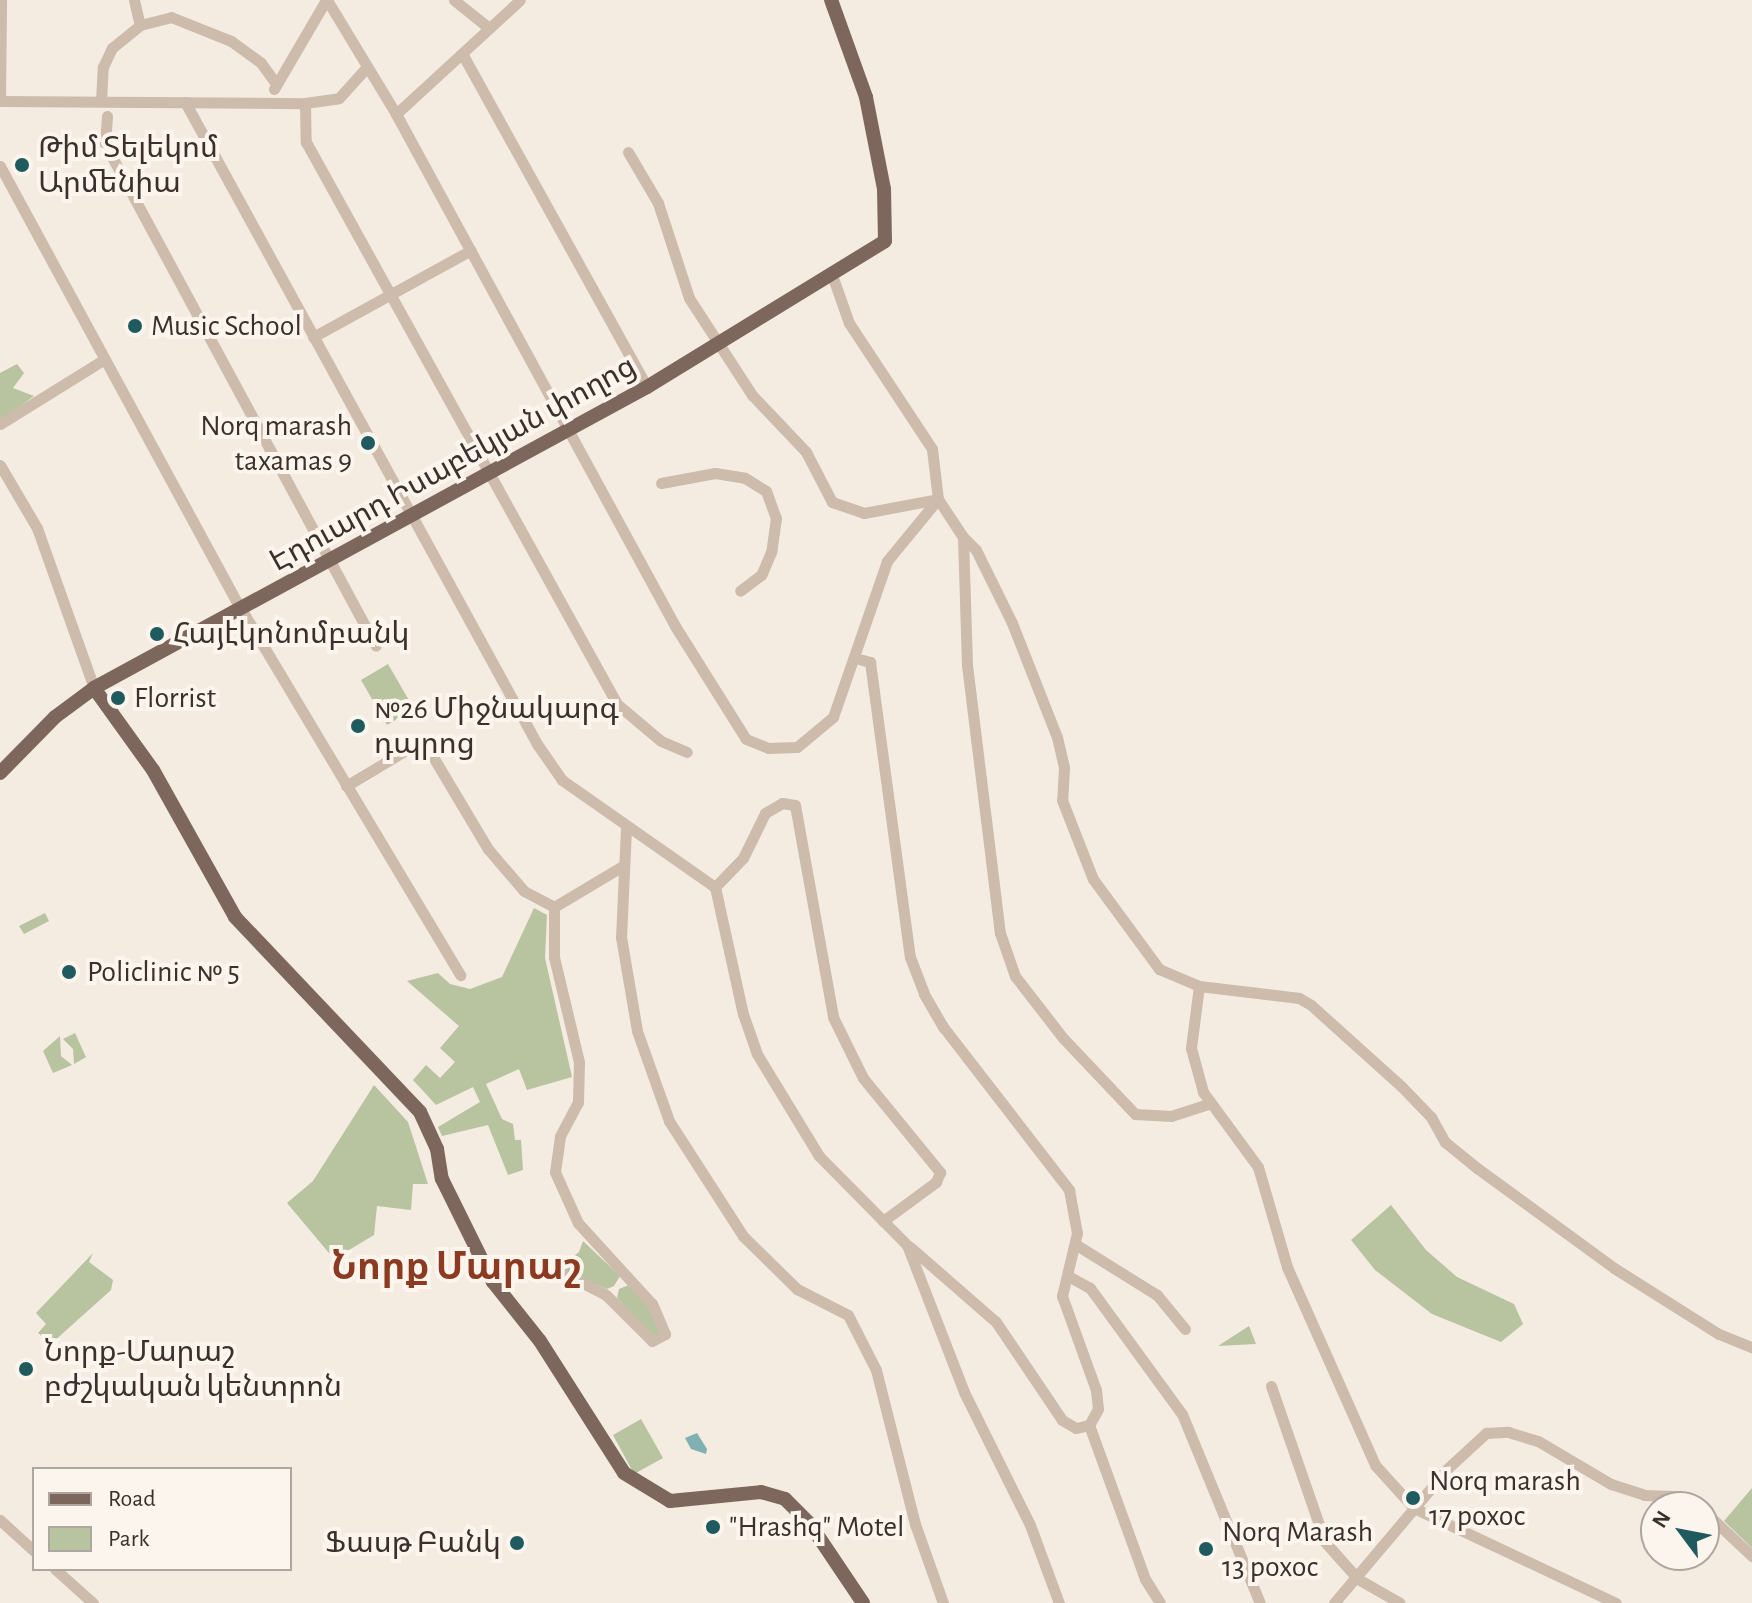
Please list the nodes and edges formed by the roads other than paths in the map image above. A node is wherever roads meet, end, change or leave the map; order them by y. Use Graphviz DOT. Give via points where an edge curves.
graph roads {
  1 [pos="1,0"];
  2 [pos="134,0"];
  3 [pos="327,0"];
  4 [pos="454,0"];
  5 [pos="520,0"];
  6 [pos="831,0"];
  7 [pos="140,25"];
  8 [pos="489,28"];
  9 [pos="464,57"];
  10 [pos="366,68"];
  11 [pos="276,84"];
  12 [pos="270,100"];
  13 [pos="0,101"];
  14 [pos="101,101"];
  15 [pos="185,102"];
  16 [pos="305,103"];
  17 [pos="396,114"];
  18 [pos="107,116"];
  19 [pos="628,152"];
  20 [pos="0,166"];
  21 [pos="471,250"];
  22 [pos="832,275"];
  23 [pos="391,294"];
  24 [pos="313,337"];
  25 [pos="720,342"];
  26 [pos="105,359"];
  27 [pos="647,387"];
  28 [pos="0,424"];
  29 [pos="569,429"];
  30 [pos="0,465"];
  31 [pos="491,473"];
  32 [pos="661,483"];
  33 [pos="938,499"];
  34 [pos="411,518"];
  35 [pos="963,537"];
  36 [pos="331,562"];
  37 [pos="740,591"];
  38 [pos="242,611"];
  39 [pos="376,646"];
  40 [pos="855,658"];
  41 [pos="94,688"];
  42 [pos="687,752"];
  43 [pos="0,773"];
  44 [pos="346,786"];
  45 [pos="626,828"];
  46 [pos="621,867"];
  47 [pos="715,887"];
  48 [pos="554,907"];
  49 [pos="460,975"];
  50 [pos="1199,986"];
  51 [pos="1208,1104"];
  52 [pos="883,1221"];
  53 [pos="1075,1244"];
  54 [pos="907,1245"];
  55 [pos="488,1272"];
  56 [pos="625,1276"];
  57 [pos="1070,1277"];
  58 [pos="606,1295"];
  59 [pos="1185,1329"];
  60 [pos="1752,1347"];
  61 [pos="1271,1386"];
  62 [pos="1089,1425"];
  63 [pos="1640,1494"];
  64 [pos="1414,1508"];
  65 [pos="0,1520"];
  66 [pos="1720,1526"];
  67 [pos="32,1549"];
  68 [pos="1752,1556"];
  69 [pos="57,1571"];
  70 [pos="1358,1579"];
  71 [pos="93,1603"];
  72 [pos="863,1603"];
  73 [pos="943,1603"];
  74 [pos="1059,1603"];
  75 [pos="1160,1603"];
  76 [pos="1260,1603"];
  77 [pos="1334,1603"];
  78 [pos="1400,1603"];
  79 [pos="1616,1603"];
  1 -- 13 [label="street"];
  2 -- 7 [label="street"];
  3 -- 10 [label="street"];
  3 -- 11 [label="street"];
  4 -- 8 [label="street"];
  5 -- 8 [label="street"];
  6 -- 22 [label="main road, Էդուարդ Իսաբեկյան փողոց" via="866,97 884,189 885,241"];
  7 -- 11 [label="street" via="171,17 192,22 247,51"];
  7 -- 14 [label="street" via="107,57"];
  8 -- 9 [label="street"];
  9 -- 17 [label="street"];
  9 -- 27 [label="street"];
  10 -- 16 [label="street" via="339,98"];
  10 -- 17 [label="street"];
  11 -- 12 [label="street"];
  12 -- 15 [label="street"];
  12 -- 16 [label="street"];
  13 -- 14 [label="street"];
  14 -- 15 [label="street"];
  15 -- 24 [label="street"];
  16 -- 23 [label="street" via="306,142"];
  17 -- 21 [label="street"];
  18 -- 36 [label="street" via="105,144"];
  19 -- 25 [label="street" via="658,203 689,298"];
  20 -- 26 [label="street"];
  21 -- 23 [label="street"];
  21 -- 29 [label="street"];
  22 -- 25 [label="main road, Էդուարդ Իսաբեկյան փողոց"];
  22 -- 33 [label="street" via="849,323 932,449"];
  23 -- 24 [label="street"];
  23 -- 31 [label="street"];
  24 -- 34 [label="street"];
  25 -- 27 [label="main road, Էդուարդ Իսաբեկյան փողոց"];
  25 -- 33 [label="street" via="752,395 806,452 832,502 864,513"];
  26 -- 28 [label="street"];
  26 -- 38 [label="street"];
  27 -- 29 [label="main road, Էդուարդ Իսաբեկյան փողոց"];
  29 -- 31 [label="main road, Էդուարդ Իսաբեկյան փողոց"];
  29 -- 40 [label="street" via="675,626 746,739 768,748 797,747 833,717"];
  30 -- 41 [label="street" via="49,555"];
  31 -- 34 [label="main road, Էդուարդ Իսաբեկյան փողոց"];
  31 -- 42 [label="street" via="617,704 661,741"];
  32 -- 37 [label="street" via="715,473 745,478 766,491 776,518 771,552 761,575"];
  33 -- 35 [label="street"];
  33 -- 40 [label="street" via="887,561"];
  34 -- 36 [label="main road, Էդուարդ Իսաբեկյան փողոց"];
  34 -- 45 [label="street" via="562,780"];
  35 -- 50 [label="street" via="976,550 1012,623 1057,737 1064,767 1062,800 1093,879 1159,969"];
  35 -- 51 [label="street" via="967,665 1000,933 1015,976 1063,1038 1135,1114 1171,1116"];
  36 -- 38 [label="main road, Էդուարդ Իսաբեկյան փողոց"];
  36 -- 39 [label="street"];
  38 -- 41 [label="main road, Էդուարդ Իսաբեկյան փողոց"];
  38 -- 44 [label="street"];
  40 -- 53 [label="street" via="870,662 910,957 944,1028 1069,1190 1077,1219"];
  41 -- 43 [label="main road, Էդուարդ Իսաբեկյան փողոց" via="55,717"];
  41 -- 55 [label="main road" via="153,770 235,917 420,1112 437,1149 442,1179"];
  44 -- 48 [label="street" via="423,740 488,849 524,891"];
  44 -- 49 [label="street"];
  45 -- 46 [label="street"];
  45 -- 47 [label="street"];
  46 -- 48 [label="street"];
  46 -- 73 [label="street" via="621,937 637,1031 669,1121 743,1236 797,1289 848,1315 876,1370 915,1524"];
  47 -- 52 [label="street" via="757,1054 819,1156"];
  47 -- 52 [label="street" via="743,858 765,813 788,802 796,809 833,1017 863,1078 940,1172 936,1182"];
  48 -- 56 [label="street" via="554,957 579,1062 578,1102 560,1136 555,1172 578,1223"];
  50 -- 51 [label="street" via="1191,1048"];
  50 -- 60 [label="street" via="1299,998 1311,1005 1402,1087 1431,1117 1445,1142 1477,1168 1614,1268 1719,1334"];
  51 -- 64 [label="street" via="1258,1167 1287,1267 1375,1465"];
  52 -- 54 [label="street"];
  53 -- 57 [label="street"];
  53 -- 59 [label="street" via="1157,1295"];
  54 -- 62 [label="street" via="996,1322 1062,1420 1076,1428"];
  54 -- 74 [label="street" via="964,1392 1030,1525"];
  55 -- 58 [label="street" via="525,1266 573,1278"];
  55 -- 72 [label="main road" via="540,1341 595,1434 630,1480 670,1501 761,1492 785,1499 810,1524"];
  56 -- 58 [label="street"];
  56 -- 58 [label="street" via="652,1304 666,1329 662,1338 649,1340"];
  57 -- 62 [label="street" via="1062,1300 1098,1396 1097,1414"];
  57 -- 76 [label="street" via="1090,1288 1182,1414"];
  61 -- 70 [label="street" via="1317,1528"];
  62 -- 75 [label="street" via="1145,1579"];
  63 -- 64 [label="street" via="1611,1484 1538,1441 1508,1432 1486,1433"];
  64 -- 70 [label="street"];
  64 -- 79 [label="street"];
  65 -- 67 [label="street"];
  66 -- 68 [label="street"];
  69 -- 71 [label="street"];
  70 -- 77 [label="street"];
  70 -- 78 [label="street"];
}
